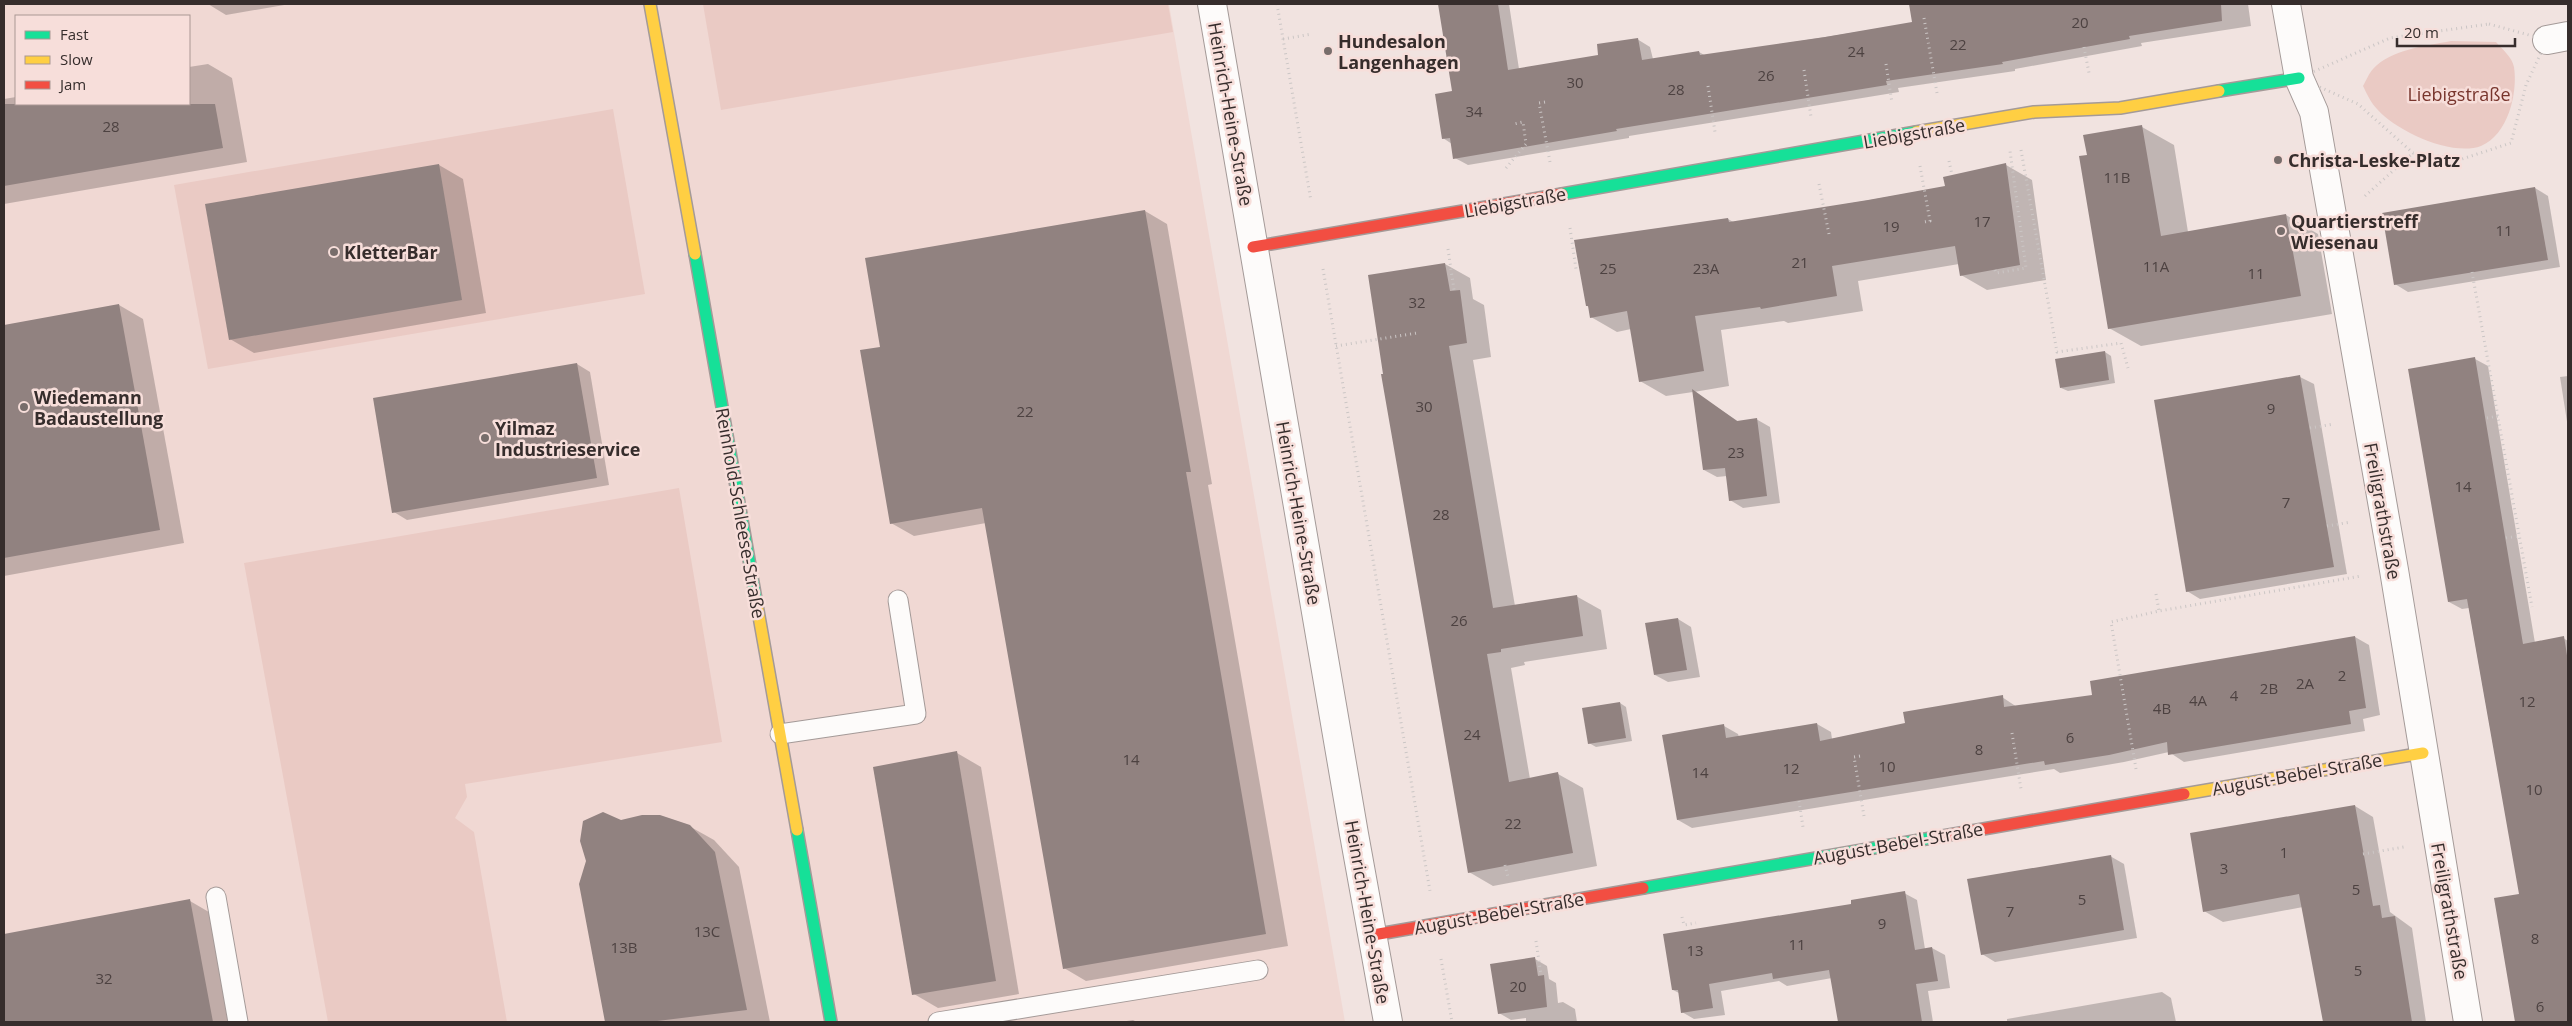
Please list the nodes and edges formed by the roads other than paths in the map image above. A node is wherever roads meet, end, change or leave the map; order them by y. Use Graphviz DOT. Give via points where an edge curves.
graph roads {
  1 [pos="650,4"];
  2 [pos="1212,4"];
  3 [pos="2286,4"];
  4 [pos="2300,78"];
  5 [pos="1253,247"];
  6 [pos="898,600"];
  7 [pos="780,734"];
  8 [pos="2423,753"];
  9 [pos="216,897"];
  10 [pos="1373,935"];
  11 [pos="1258,970"];
  12 [pos="238,1022"];
  13 [pos="831,1022"];
  14 [pos="938,1022"];
  15 [pos="1388,1022"];
  16 [pos="2468,1022"];
  1 -- 7 [label="street, Reinhold-Schleese-Straße"];
  2 -- 5 [label="street, Heinrich-Heine-Straße"];
  3 -- 4 [label="street, Freiligrathstraße"];
  4 -- 5 [label="street, Liebigstraße" via="2120,108 2034,112"];
  4 -- 8 [label="street, Freiligrathstraße" via="2314,112"];
  5 -- 10 [label="street, Heinrich-Heine-Straße"];
  6 -- 7 [label="lane" via="916,714"];
  7 -- 13 [label="street, Reinhold-Schleese-Straße"];
  8 -- 10 [label="street, August-Bebel-Straße"];
  8 -- 16 [label="street, Freiligrathstraße"];
  9 -- 12 [label="lane"];
  10 -- 15 [label="street, Heinrich-Heine-Straße"];
  11 -- 14 [label="lane"];
}
